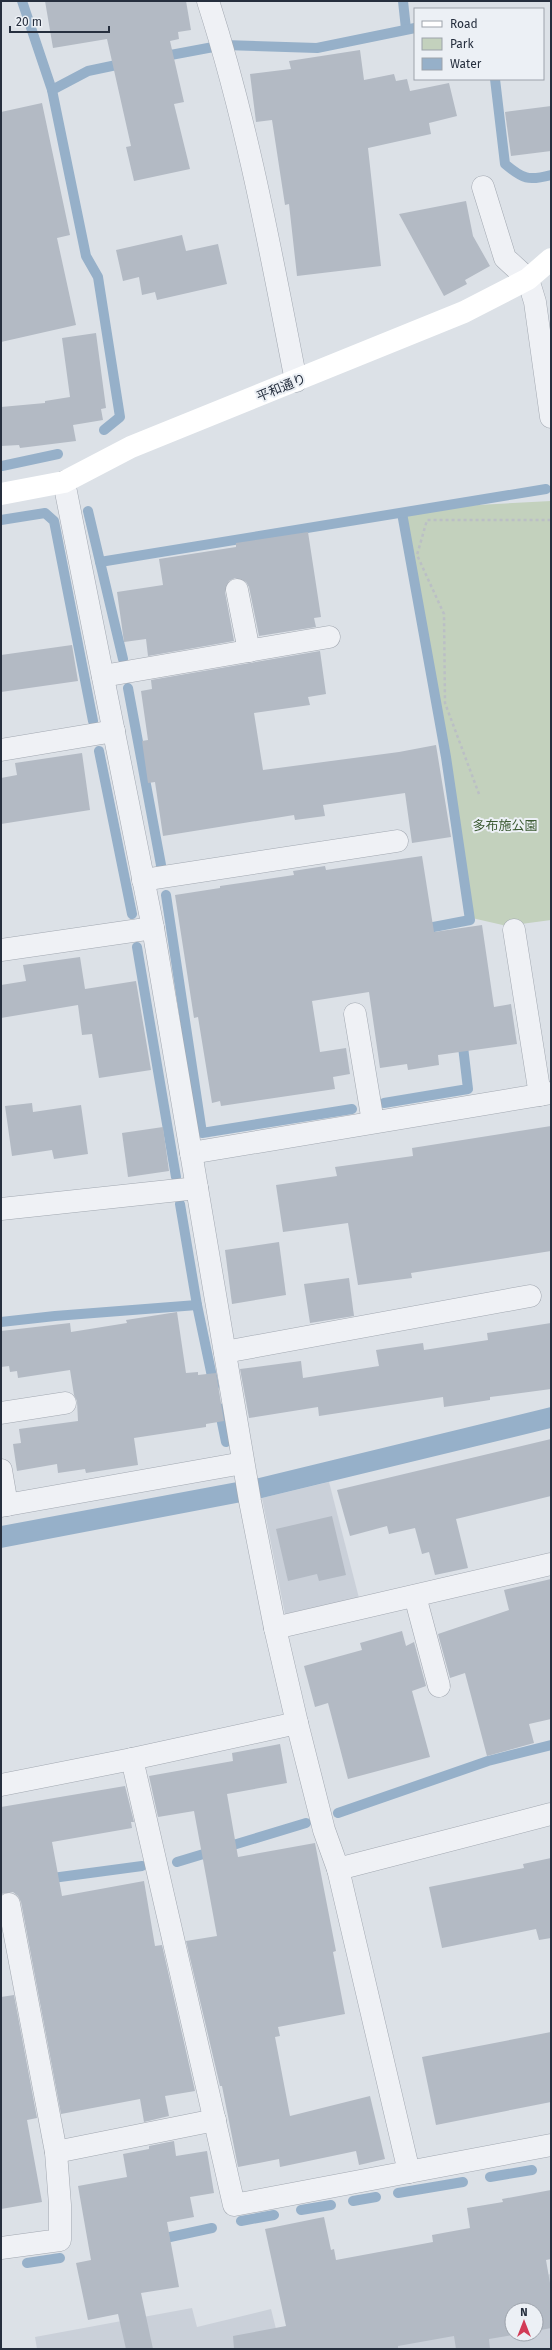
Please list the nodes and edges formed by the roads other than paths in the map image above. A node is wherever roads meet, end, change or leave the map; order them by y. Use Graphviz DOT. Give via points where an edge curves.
graph roads {
  1 [pos="208,1"];
  2 [pos="483,188"];
  3 [pos="551,259"];
  4 [pos="528,279"];
  5 [pos="296,381"];
  6 [pos="551,417"];
  7 [pos="64,482"];
  8 [pos="1,494"];
  9 [pos="237,590"];
  10 [pos="329,637"];
  11 [pos="249,651"];
  12 [pos="103,676"];
  13 [pos="114,731"];
  14 [pos="1,750"];
  15 [pos="397,840"];
  16 [pos="143,880"];
  17 [pos="153,928"];
  18 [pos="514,930"];
  19 [pos="1,950"];
  20 [pos="355,1014"];
  21 [pos="545,1094"];
  22 [pos="373,1122"];
  23 [pos="191,1152"];
  24 [pos="197,1188"];
  25 [pos="1,1209"];
  26 [pos="530,1296"];
  27 [pos="225,1352"];
  28 [pos="64,1403"];
  29 [pos="1,1413"];
  30 [pos="244,1469"];
  31 [pos="1,1470"];
  32 [pos="4,1506"];
  33 [pos="551,1564"];
  34 [pos="415,1596"];
  35 [pos="275,1628"];
  36 [pos="439,1686"];
  37 [pos="297,1723"];
  38 [pos="132,1759"];
  39 [pos="1,1785"];
  40 [pos="551,1814"];
  41 [pos="338,1869"];
  42 [pos="9,1904"];
  43 [pos="215,2120"];
  44 [pos="551,2145"];
  45 [pos="56,2152"];
  46 [pos="409,2172"];
  47 [pos="1,2248"];
  1 -- 5 [label="street" via="224,53 265,221"];
  2 -- 4 [label="street" via="505,258"];
  3 -- 4 [label="street, 平和通り"];
  4 -- 5 [label="street, 平和通り" via="464,312"];
  4 -- 6 [label="street" via="535,302"];
  5 -- 7 [label="street, 平和通り" via="131,447"];
  7 -- 8 [label="street, 平和通り"];
  7 -- 12 [label="street"];
  9 -- 11 [label="street"];
  10 -- 11 [label="street"];
  11 -- 12 [label="street"];
  12 -- 13 [label="street"];
  13 -- 14 [label="street"];
  13 -- 16 [label="street"];
  15 -- 16 [label="street"];
  16 -- 17 [label="street"];
  17 -- 19 [label="street"];
  17 -- 23 [label="street"];
  18 -- 21 [label="street"];
  20 -- 22 [label="street"];
  21 -- 22 [label="street"];
  22 -- 23 [label="street"];
  23 -- 24 [label="street"];
  24 -- 25 [label="street"];
  24 -- 27 [label="street"];
  26 -- 27 [label="street"];
  27 -- 30 [label="street"];
  28 -- 29 [label="street"];
  30 -- 32 [label="street"];
  30 -- 35 [label="street"];
  31 -- 32 [label="street"];
  33 -- 34 [label="street"];
  34 -- 35 [label="street"];
  34 -- 36 [label="street"];
  35 -- 37 [label="street"];
  37 -- 38 [label="street"];
  37 -- 41 [label="street" via="324,1830"];
  38 -- 39 [label="street"];
  38 -- 43 [label="street"];
  40 -- 41 [label="street"];
  41 -- 46 [label="street"];
  42 -- 45 [label="street"];
  43 -- 45 [label="street"];
  43 -- 46 [label="street" via="234,2205"];
  44 -- 46 [label="street"];
  45 -- 47 [label="street" via="60,2240"];
}
